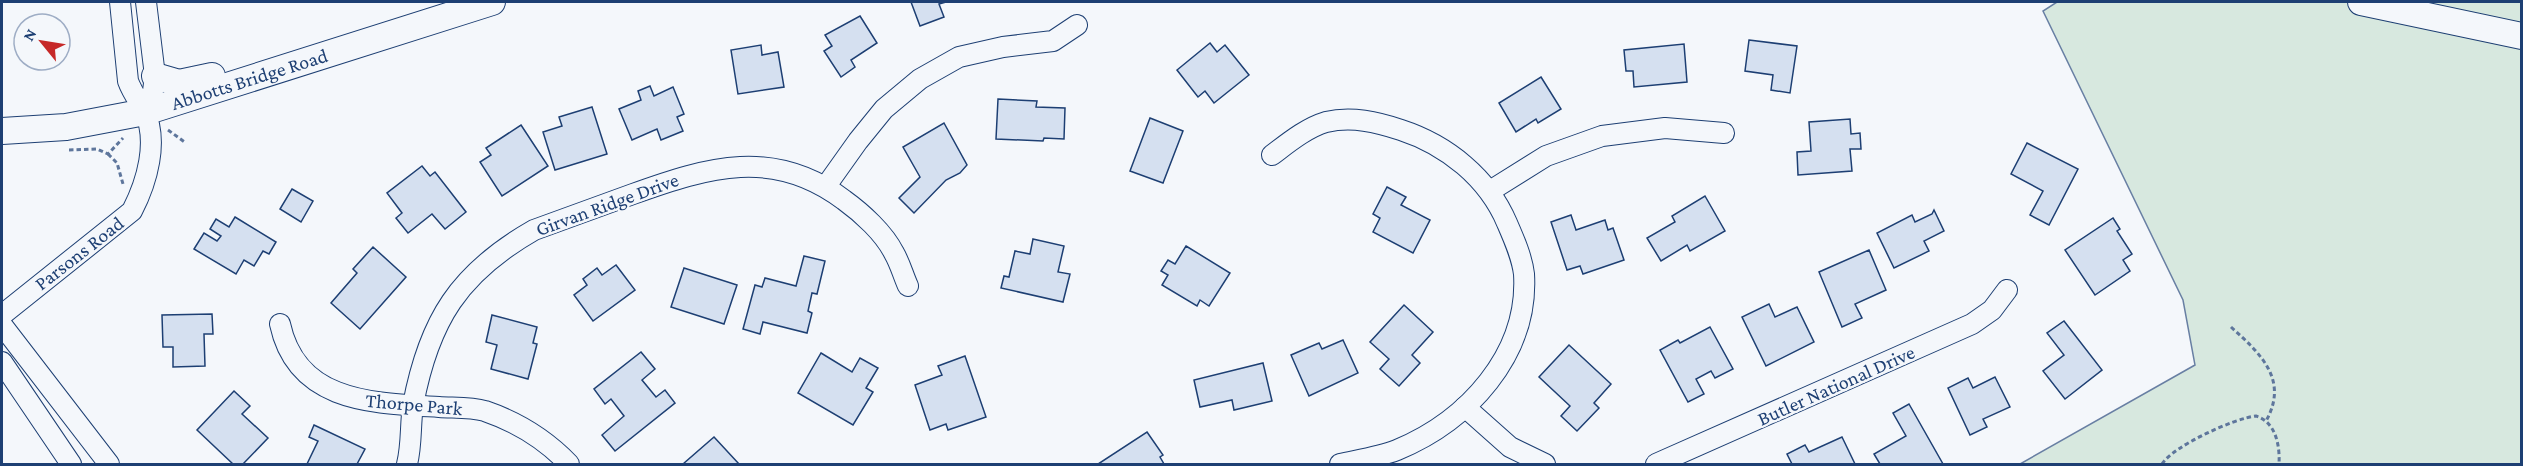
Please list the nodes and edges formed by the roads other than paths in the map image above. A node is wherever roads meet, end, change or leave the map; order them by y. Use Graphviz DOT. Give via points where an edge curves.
graph roads {
  1 [pos="120,2"];
  2 [pos="146,2"];
  3 [pos="492,2"];
  4 [pos="2361,2"];
  5 [pos="1077,25"];
  6 [pos="2522,36"];
  7 [pos="360,45"];
  8 [pos="155,76"];
  9 [pos="145,112"];
  10 [pos="2,131"];
  11 [pos="1724,133"];
  12 [pos="1272,155"];
  13 [pos="826,186"];
  14 [pos="1490,191"];
  15 [pos="908,286"];
  16 [pos="2007,290"];
  17 [pos="2,315"];
  18 [pos="280,324"];
  19 [pos="2,325"];
  20 [pos="2,362"];
  21 [pos="9,380"];
  22 [pos="413,406"];
  23 [pos="1465,406"];
  24 [pos="71,465"];
  25 [pos="109,465"];
  26 [pos="407,465"];
  27 [pos="569,465"];
  28 [pos="1340,465"];
  29 [pos="1545,465"];
  30 [pos="1656,465"];
  1 -- 9 [label="street" via="128,81"];
  2 -- 8 [label="street"];
  3 -- 7 [label="main road, Abbotts Bridge Road"];
  4 -- 6 [label="main road"];
  5 -- 13 [label="street" via="1053,41 959,57 920,79 884,109"];
  7 -- 8 [label="main road" via="323,42 179,83"];
  7 -- 9 [label="main road, Abbotts Bridge Road"];
  8 -- 9 [label="street"];
  9 -- 10 [label="main road, Abbotts Bridge Road" via="66,127"];
  9 -- 17 [label="street, Parsons Road" via="151,143 147,174 132,211"];
  11 -- 14 [label="street" via="1665,128 1602,136 1546,156"];
  12 -- 14 [label="street" via="1298,135 1326,123 1356,119 1429,140"];
  13 -- 15 [label="street, Girvan Ridge Drive" via="851,204 894,251"];
  13 -- 22 [label="street, Girvan Ridge Drive" via="783,170 757,166 690,174 513,241 459,288 432,333"];
  14 -- 23 [label="street" via="1516,244 1524,273 1523,300 1507,355 1490,381"];
  16 -- 30 [label="street, Butler National Drive" via="1992,309 1972,324"];
  18 -- 22 [label="street, Thorpe Park" via="292,359 317,382 357,399"];
  19 -- 25 [label="street"];
  20 -- 21 [label="street"];
  21 -- 24 [label="street"];
  22 -- 26 [label="street, Girvan Ridge Drive"];
  22 -- 27 [label="street, Thorpe Park" via="483,410 526,429"];
  23 -- 28 [label="street" via="1438,428 1396,450"];
  23 -- 29 [label="street" via="1510,447"];
}
